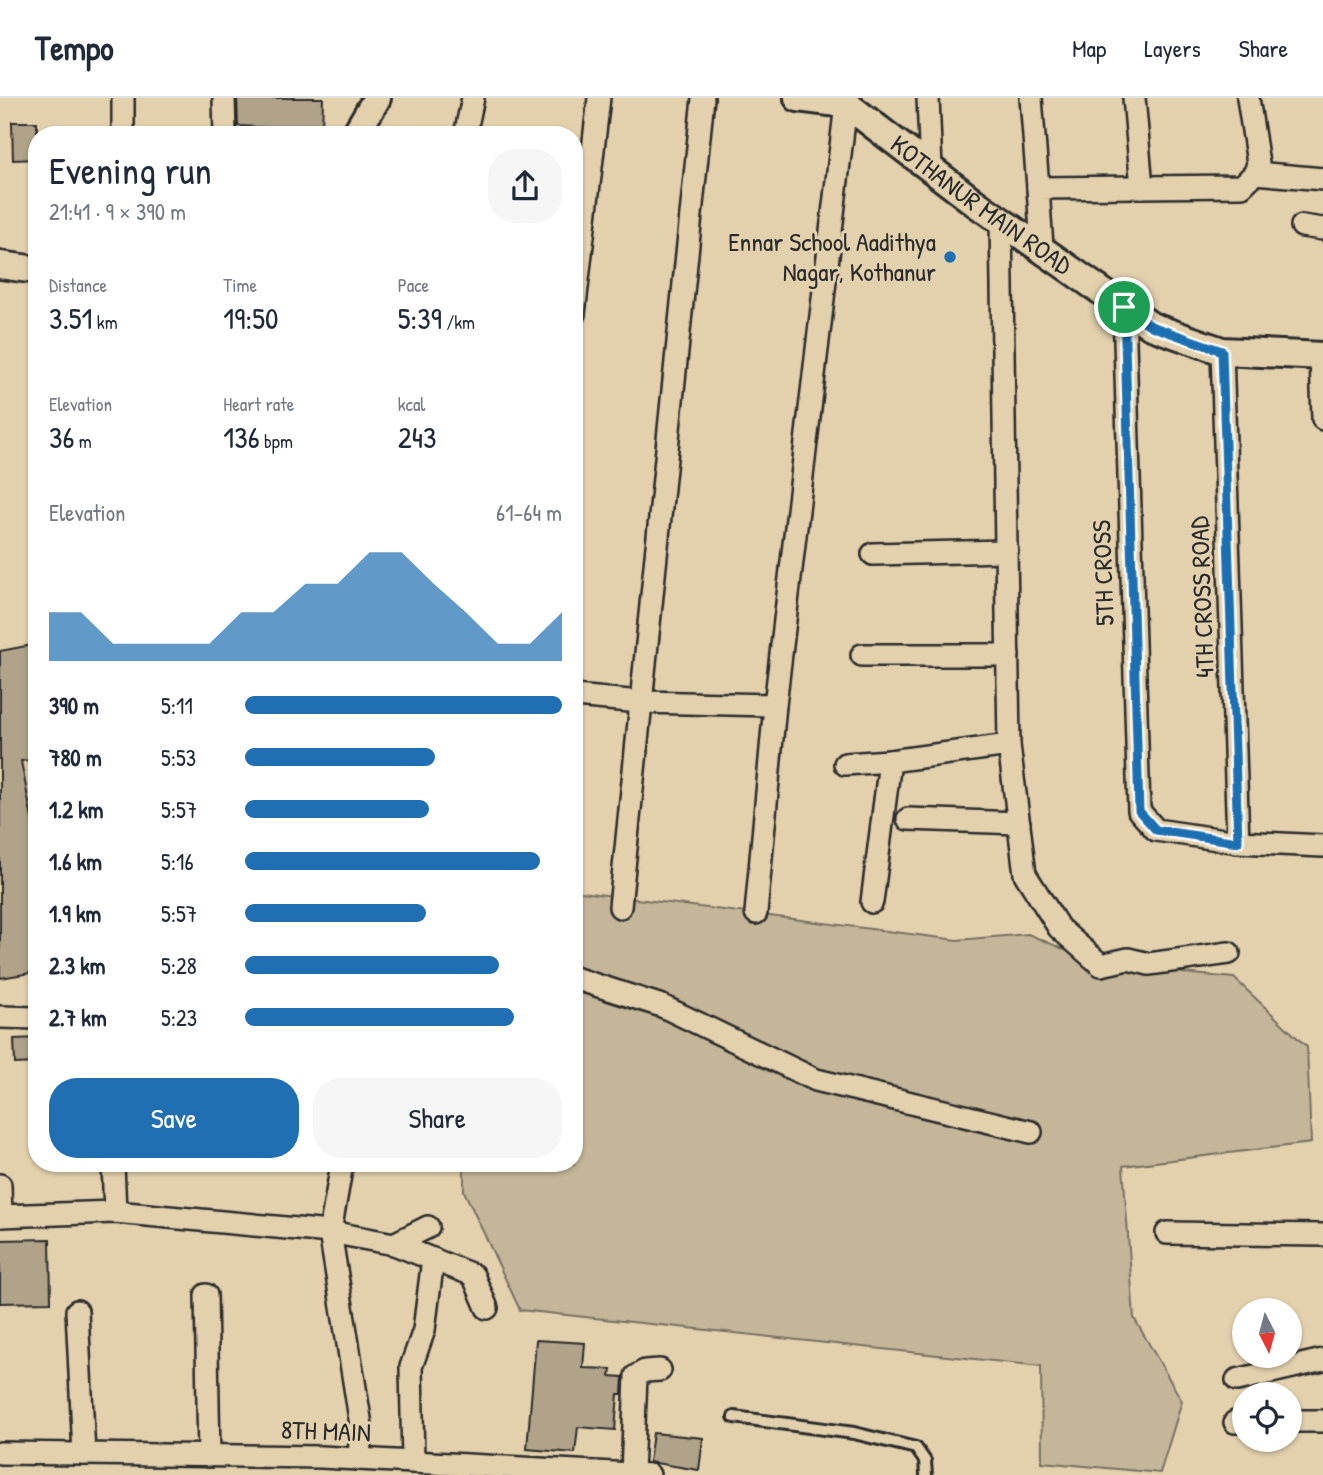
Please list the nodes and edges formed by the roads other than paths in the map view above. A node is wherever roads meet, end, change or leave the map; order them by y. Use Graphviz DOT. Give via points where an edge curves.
graph roads {
  1 [pos="123,98"];
  2 [pos="225,98"];
  3 [pos="377,98"];
  4 [pos="473,98"];
  5 [pos="599,98"];
  6 [pos="703,98"];
  7 [pos="798,98"];
  8 [pos="928,98"];
  9 [pos="1031,98"];
  10 [pos="1134,98"];
  11 [pos="1248,98"];
  12 [pos="846,104"];
  13 [pos="123,126"];
  14 [pos="225,126"];
  15 [pos="360,126"];
  16 [pos="467,126"];
  17 [pos="931,169"];
  18 [pos="1255,173"];
  19 [pos="1323,179"];
  20 [pos="1142,187"];
  21 [pos="1038,188"];
  22 [pos="1001,220"];
  23 [pos="583,236"];
  24 [pos="1042,247"];
  25 [pos="0,265"];
  26 [pos="28,269"];
  27 [pos="1124,307"];
  28 [pos="1222,351"];
  29 [pos="1322,356"];
  30 [pos="1323,419"];
  31 [pos="1006,551"];
  32 [pos="873,554"];
  33 [pos="862,654"];
  34 [pos="1008,655"];
  35 [pos="583,697"];
  36 [pos="641,702"];
  37 [pos="775,705"];
  38 [pos="1009,745"];
  39 [pos="890,761"];
  40 [pos="845,764"];
  41 [pos="908,819"];
  42 [pos="1018,823"];
  43 [pos="1238,842"];
  44 [pos="1323,846"];
  45 [pos="872,901"];
  46 [pos="620,907"];
  47 [pos="756,913"];
  48 [pos="1229,953"];
  49 [pos="583,981"];
  50 [pos="0,1017"];
  51 [pos="28,1018"];
  52 [pos="1031,1132"];
  53 [pos="113,1172"];
  54 [pos="341,1172"];
  55 [pos="0,1185"];
  56 [pos="115,1212"];
  57 [pos="1,1216"];
  58 [pos="428,1227"];
  59 [pos="330,1232"];
  60 [pos="1167,1233"];
  61 [pos="1323,1235"];
  62 [pos="394,1244"];
  63 [pos="433,1259"];
  64 [pos="206,1295"];
  65 [pos="487,1308"];
  66 [pos="77,1311"];
  67 [pos="1323,1360"];
  68 [pos="660,1370"];
  69 [pos="1237,1380"];
  70 [pos="734,1417"];
  71 [pos="1302,1421"];
  72 [pos="1323,1421"];
  73 [pos="0,1454"];
  74 [pos="83,1454"];
  75 [pos="209,1456"];
  76 [pos="359,1459"];
  77 [pos="413,1462"];
  78 [pos="641,1475"];
  79 [pos="926,1475"];
  1 -- 13 [label="street"];
  2 -- 14 [label="street"];
  3 -- 15 [label="street"];
  4 -- 16 [label="street"];
  5 -- 23 [label="street"];
  6 -- 36 [label="street"];
  7 -- 12 [label="street"];
  8 -- 17 [label="street"];
  9 -- 21 [label="street"];
  10 -- 20 [label="street"];
  11 -- 18 [label="street" via="1258,163"];
  12 -- 17 [label="street, KOTHANUR MAIN ROAD"];
  12 -- 37 [label="street"];
  17 -- 22 [label="street, KOTHANUR MAIN ROAD"];
  18 -- 19 [label="street"];
  18 -- 20 [label="street" via="1242,186"];
  20 -- 21 [label="street"];
  21 -- 24 [label="street"];
  22 -- 24 [label="street, KOTHANUR MAIN ROAD"];
  22 -- 31 [label="street"];
  24 -- 27 [label="street, KOTHANUR MAIN ROAD"];
  25 -- 26 [label="street"];
  27 -- 28 [label="street, KOTHANUR MAIN ROAD" via="1151,326"];
  27 -- 43 [label="street, 5TH CROSS" via="1139,811 1156,830"];
  28 -- 29 [label="street, KOTHANUR MAIN ROAD"];
  28 -- 43 [label="street, 4TH CROSS ROAD"];
  29 -- 30 [label="street"];
  31 -- 32 [label="street"];
  31 -- 34 [label="street"];
  33 -- 34 [label="street"];
  34 -- 38 [label="street"];
  35 -- 36 [label="street"];
  36 -- 37 [label="street"];
  36 -- 46 [label="street"];
  37 -- 47 [label="street"];
  38 -- 39 [label="street"];
  38 -- 42 [label="street"];
  39 -- 40 [label="street"];
  39 -- 45 [label="street"];
  41 -- 42 [label="street"];
  42 -- 48 [label="street" via="1025,874 1059,928 1101,965"];
  43 -- 44 [label="street"];
  49 -- 52 [label="street" via="662,1006 816,1080"];
  50 -- 51 [label="street"];
  53 -- 56 [label="street"];
  54 -- 59 [label="street"];
  55 -- 57 [label="street"];
  56 -- 57 [label="street"];
  56 -- 59 [label="street"];
  58 -- 62 [label="street"];
  59 -- 62 [label="street"];
  59 -- 76 [label="street" via="361,1425"];
  60 -- 61 [label="street"];
  62 -- 63 [label="street"];
  63 -- 65 [label="street" via="473,1275"];
  63 -- 77 [label="street" via="424,1330 411,1367"];
  64 -- 75 [label="street"];
  66 -- 74 [label="street"];
  67 -- 69 [label="street"];
  68 -- 78 [label="street" via="636,1376"];
  70 -- 79 [label="lane" via="854,1433 916,1448 925,1461"];
  71 -- 72 [label="street"];
  73 -- 74 [label="street, 8TH MAIN"];
  74 -- 75 [label="street, 8TH MAIN"];
  75 -- 76 [label="street, 8TH MAIN"];
  76 -- 77 [label="street, 8TH MAIN"];
  77 -- 78 [label="street, 8TH MAIN"];
}
